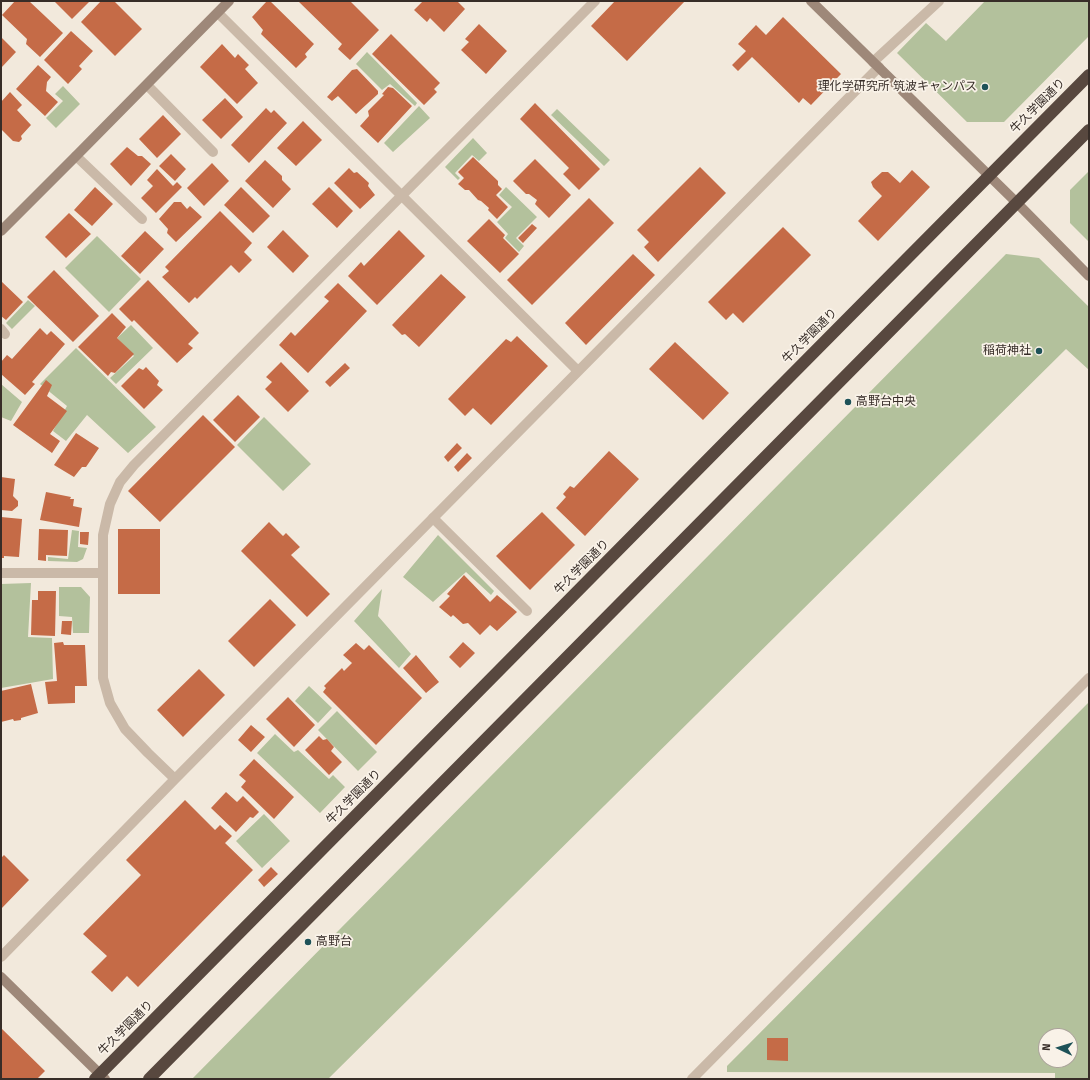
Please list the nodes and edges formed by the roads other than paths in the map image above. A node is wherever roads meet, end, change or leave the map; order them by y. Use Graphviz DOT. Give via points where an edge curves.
graph roads {
  1 [pos="229,1"];
  2 [pos="595,1"];
  3 [pos="812,1"];
  4 [pos="939,1"];
  5 [pos="218,13"];
  6 [pos="876,65"];
  7 [pos="1089,75"];
  8 [pos="147,85"];
  9 [pos="1089,130"];
  10 [pos="213,152"];
  11 [pos="76,156"];
  12 [pos="989,176"];
  13 [pos="402,195"];
  14 [pos="1017,203"];
  15 [pos="142,219"];
  16 [pos="1,231"];
  17 [pos="1089,276"];
  18 [pos="578,371"];
  19 [pos="433,518"];
  20 [pos="103,573"];
  21 [pos="1,574"];
  22 [pos="527,611"];
  23 [pos="1089,678"];
  24 [pos="175,779"];
  25 [pos="1,956"];
  26 [pos="1,977"];
  27 [pos="100,1077"];
  28 [pos="149,1079"];
  29 [pos="692,1079"];
  1 -- 5 [label="street"];
  2 -- 13 [label="street"];
  3 -- 6 [label="street"];
  4 -- 6 [label="street"];
  5 -- 8 [label="street"];
  5 -- 13 [label="street"];
  6 -- 12 [label="street"];
  6 -- 18 [label="street"];
  7 -- 12 [label="highway, 牛久学園通り"];
  8 -- 10 [label="street"];
  8 -- 11 [label="street"];
  9 -- 14 [label="highway"];
  11 -- 15 [label="street"];
  11 -- 16 [label="street"];
  12 -- 14 [label="street"];
  12 -- 27 [label="highway, 牛久学園通り"];
  13 -- 18 [label="street"];
  13 -- 20 [label="street" via="120,482 110,504 103,535"];
  14 -- 17 [label="street"];
  14 -- 28 [label="highway"];
  18 -- 19 [label="street"];
  19 -- 22 [label="street"];
  19 -- 24 [label="street"];
  20 -- 21 [label="street"];
  20 -- 24 [label="street" via="103,678 110,703 125,729"];
  23 -- 29 [label="street"];
  24 -- 25 [label="street"];
  26 -- 27 [label="street"];
}
